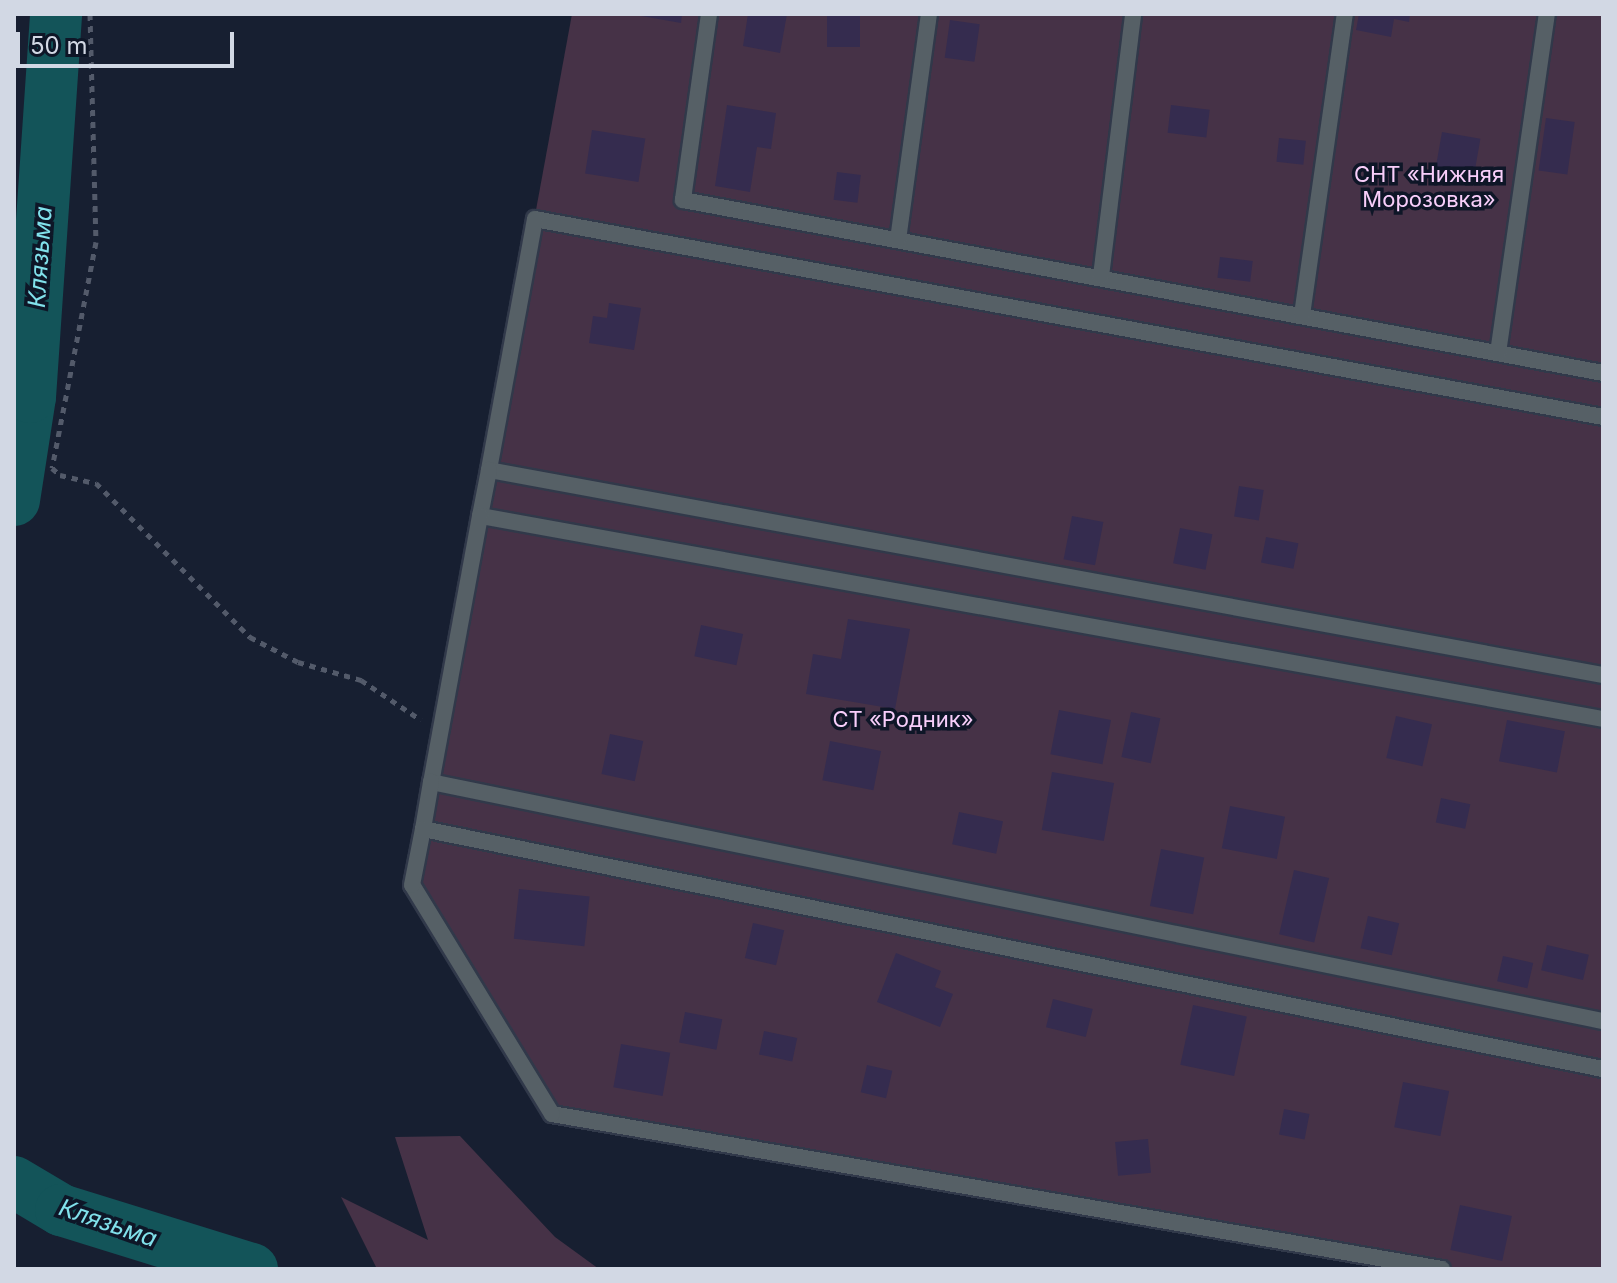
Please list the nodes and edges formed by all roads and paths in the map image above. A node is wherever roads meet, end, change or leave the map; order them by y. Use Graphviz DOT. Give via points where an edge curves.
graph roads {
  1 [pos="90,14"];
  2 [pos="709,14"];
  3 [pos="929,14"];
  4 [pos="1133,14"];
  5 [pos="1345,14"];
  6 [pos="1547,14"];
  7 [pos="898,240"];
  8 [pos="1101,276"];
  9 [pos="1302,315"];
  10 [pos="1498,353"];
  11 [pos="1603,373"];
  12 [pos="1603,417"];
  13 [pos="489,470"];
  14 [pos="480,516"];
  15 [pos="1603,675"];
  16 [pos="1603,719"];
  17 [pos="442,725"];
  18 [pos="431,782"];
  19 [pos="423,829"];
  20 [pos="1603,1021"];
  21 [pos="1603,1069"];
  22 [pos="1442,1269"];
  1 -- 17 [label="path" via="96,242 52,468 60,475 96,483 250,637 298,662 361,680 409,716"];
  2 -- 7 [label="lane" via="683,200"];
  3 -- 7 [label="lane"];
  4 -- 8 [label="lane"];
  5 -- 9 [label="lane"];
  6 -- 10 [label="lane"];
  7 -- 8 [label="lane"];
  8 -- 9 [label="lane"];
  9 -- 10 [label="lane"];
  10 -- 11 [label="lane"];
  12 -- 13 [label="lane" via="535,219"];
  13 -- 14 [label="lane"];
  13 -- 15 [label="lane"];
  14 -- 16 [label="lane"];
  14 -- 17 [label="lane"];
  17 -- 18 [label="lane"];
  18 -- 19 [label="lane"];
  18 -- 20 [label="lane"];
  19 -- 21 [label="lane"];
  19 -- 22 [label="lane" via="412,885 552,1114"];
}
